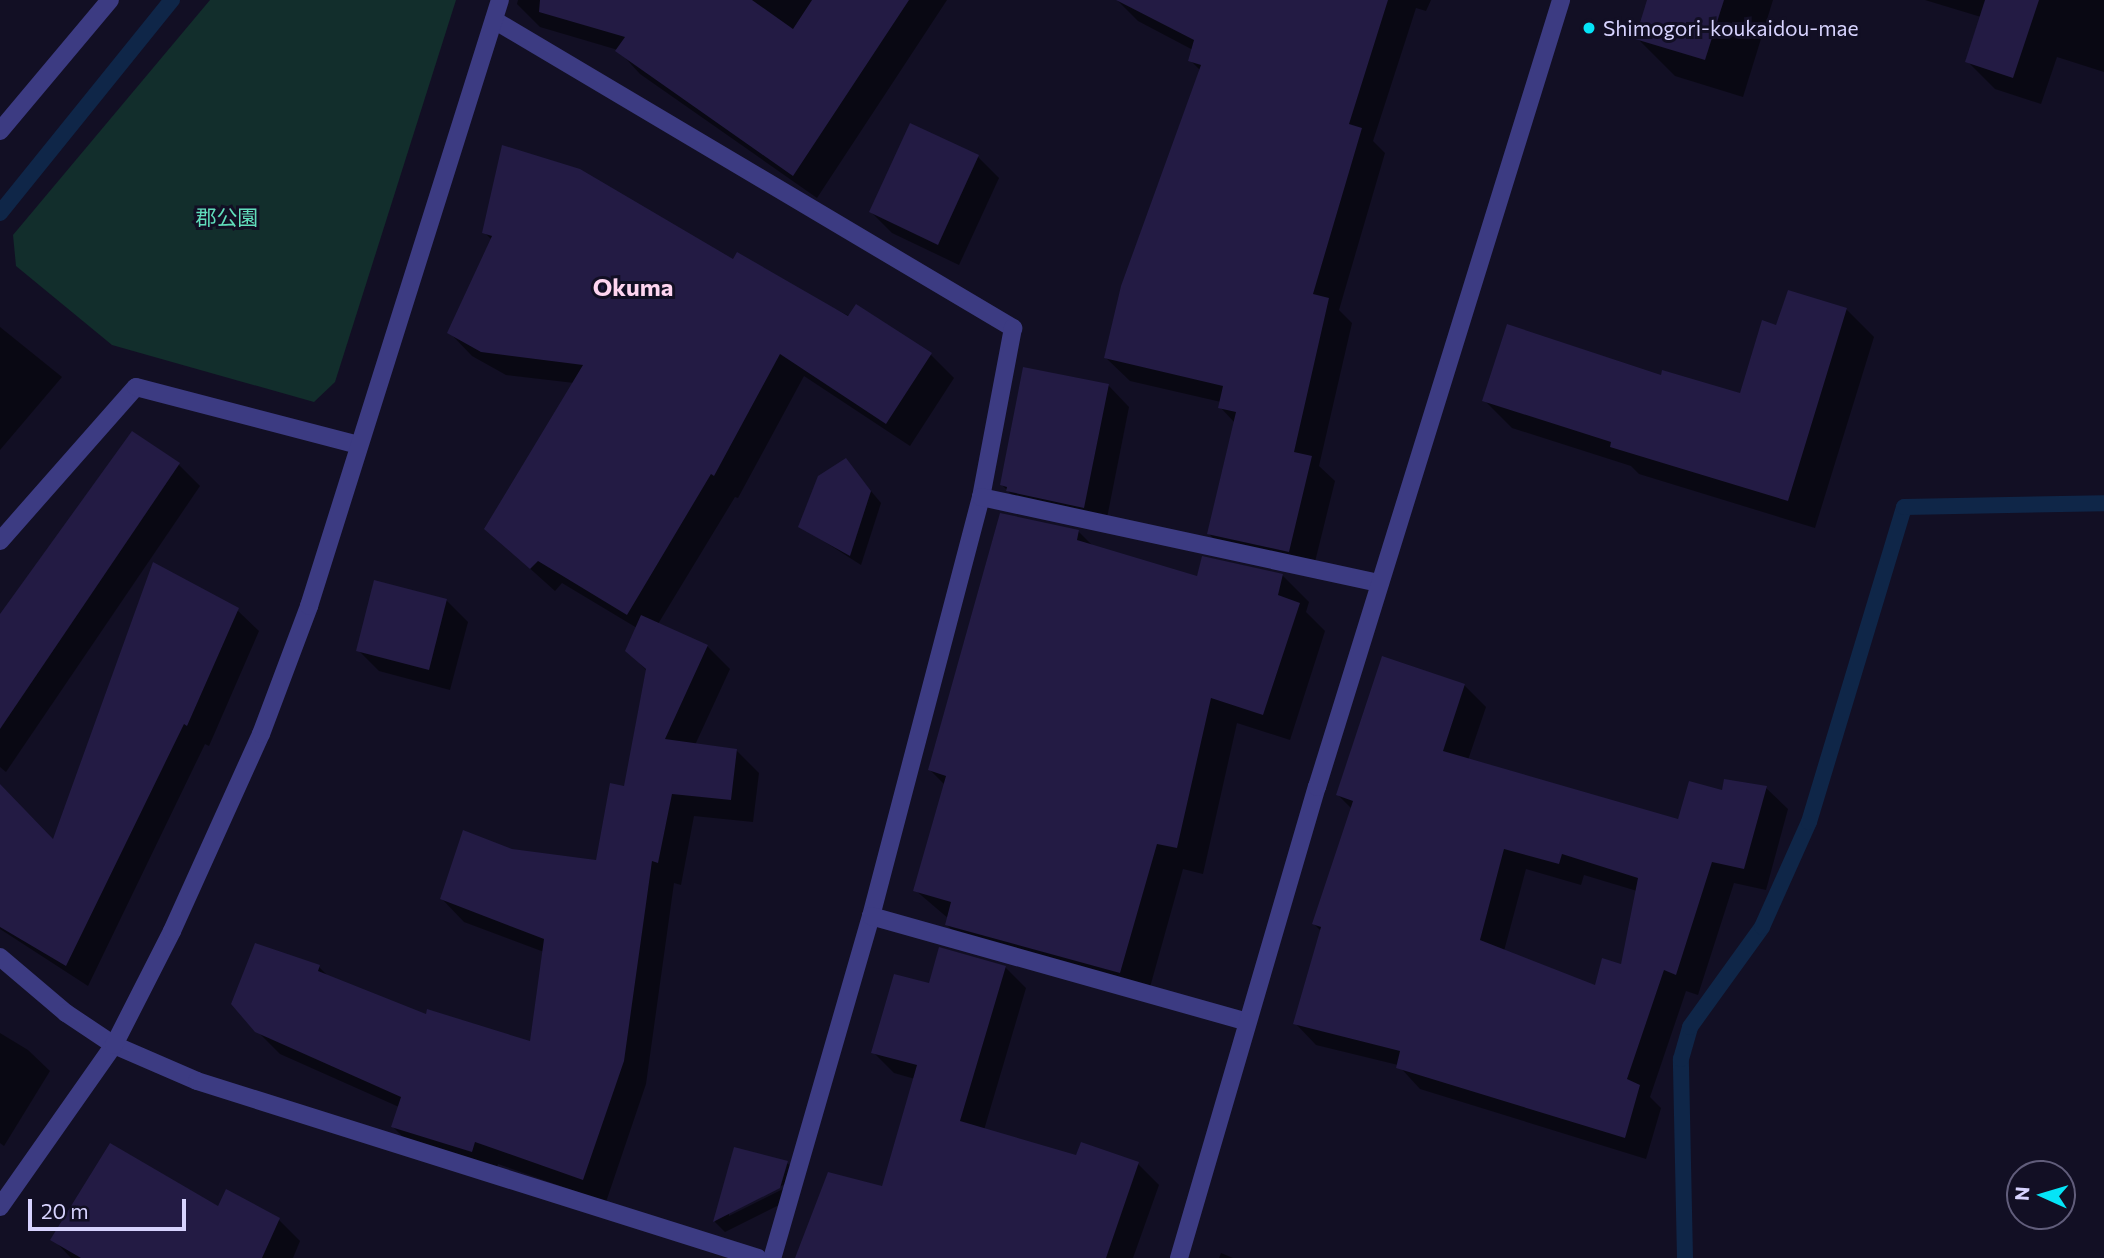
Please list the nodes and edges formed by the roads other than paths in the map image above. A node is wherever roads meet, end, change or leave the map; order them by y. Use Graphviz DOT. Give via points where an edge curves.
graph roads {
  1 [pos="110,0"];
  2 [pos="500,0"];
  3 [pos="1561,0"];
  4 [pos="494,20"];
  5 [pos="0,131"];
  6 [pos="359,444"];
  7 [pos="981,497"];
  8 [pos="0,541"];
  9 [pos="1380,583"];
  10 [pos="871,916"];
  11 [pos="0,957"];
  12 [pos="1247,1022"];
  13 [pos="114,1045"];
  14 [pos="0,1207"];
  15 [pos="758,1258"];
  16 [pos="772,1258"];
  17 [pos="1179,1258"];
  1 -- 5 [label="street"];
  2 -- 4 [label="street"];
  3 -- 9 [label="street"];
  4 -- 6 [label="street"];
  4 -- 7 [label="street" via="1013,328"];
  6 -- 8 [label="street" via="136,387"];
  6 -- 13 [label="street" via="309,606 261,734 172,931"];
  7 -- 9 [label="street"];
  7 -- 10 [label="street"];
  9 -- 12 [label="street"];
  10 -- 12 [label="street"];
  10 -- 16 [label="street"];
  11 -- 13 [label="street" via="66,1013"];
  12 -- 17 [label="street"];
  13 -- 14 [label="street"];
  13 -- 15 [label="street" via="197,1081"];
}
